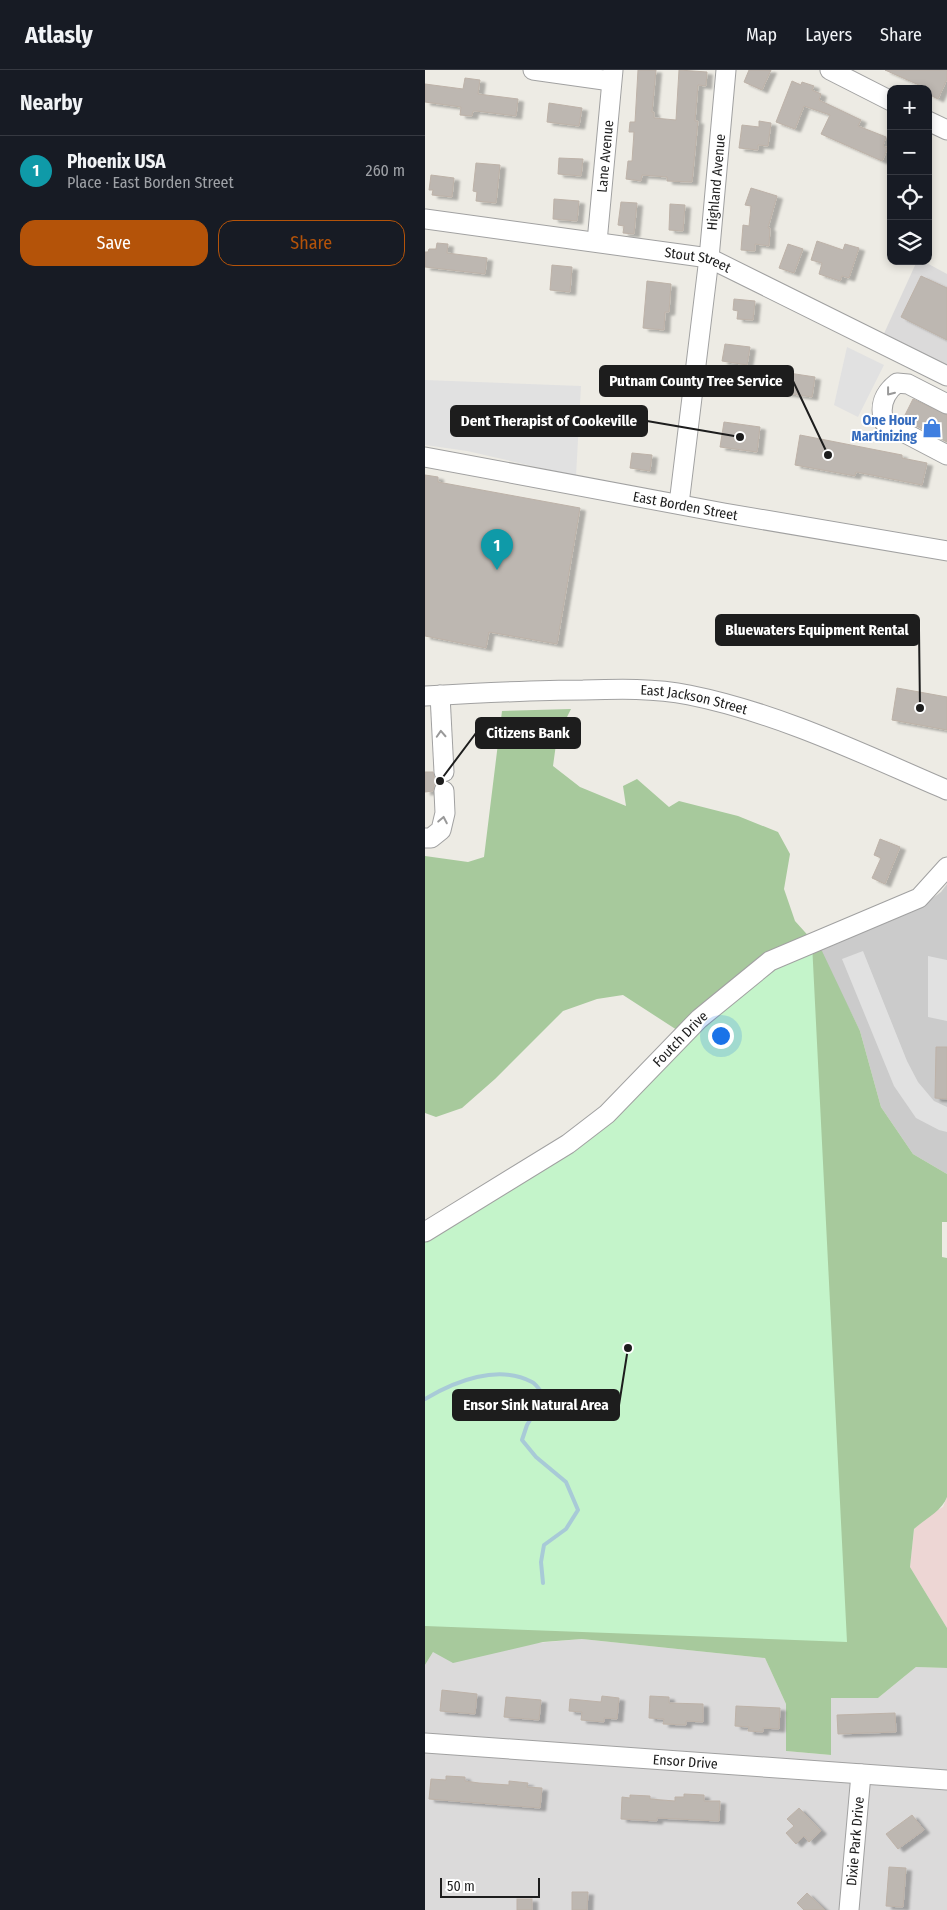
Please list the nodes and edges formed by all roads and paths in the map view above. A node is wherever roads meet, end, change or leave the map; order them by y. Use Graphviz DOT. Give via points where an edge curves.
graph roads {
  1 [pos="533,70"];
  2 [pos="726,70"];
  3 [pos="830,70"];
  4 [pos="612,75"];
  5 [pos="887,99"];
  6 [pos="932,123"];
  7 [pos="947,130"];
  8 [pos="425,220"];
  9 [pos="597,242"];
  10 [pos="709,258"];
  11 [pos="947,376"];
  12 [pos="947,404"];
  13 [pos="947,455"];
  14 [pos="425,457"];
  15 [pos="679,504"];
  16 [pos="947,551"];
  17 [pos="432,696"];
  18 [pos="443,772"];
  19 [pos="947,790"];
  20 [pos="444,791"];
  21 [pos="425,838"];
  22 [pos="947,867"];
  23 [pos="425,1232"];
  24 [pos="425,1742"];
  25 [pos="861,1774"];
  26 [pos="947,1780"];
  27 [pos="849,1910"];
  1 -- 4 [label="street"];
  2 -- 10 [label="street, Highland Avenue"];
  3 -- 5 [label="street"];
  4 -- 9 [label="street, Lane Avenue"];
  6 -- 7 [label="street"];
  8 -- 9 [label="street, Stout Street"];
  9 -- 10 [label="street, Stout Street"];
  10 -- 11 [label="street, Stout Street"];
  10 -- 15 [label="street, Highland Avenue"];
  12 -- 13 [label="street, one-way" via="909,384 897,383 882,402 880,411 884,422"];
  14 -- 15 [label="street, East Borden Street"];
  15 -- 16 [label="street, East Borden Street"];
  18 -- 17 [label="street, one-way"];
  17 -- 19 [label="street, East Jackson Street" via="618,689 689,695 791,724"];
  21 -- 20 [label="street, one-way" via="431,838 441,830 445,813"];
  22 -- 23 [label="street, Foutch Drive" via="919,898 770,961 699,1018 607,1114 568,1144"];
  24 -- 25 [label="street, Ensor Drive"];
  25 -- 26 [label="street, Ensor Drive"];
  25 -- 27 [label="street, Dixie Park Drive"];
}
